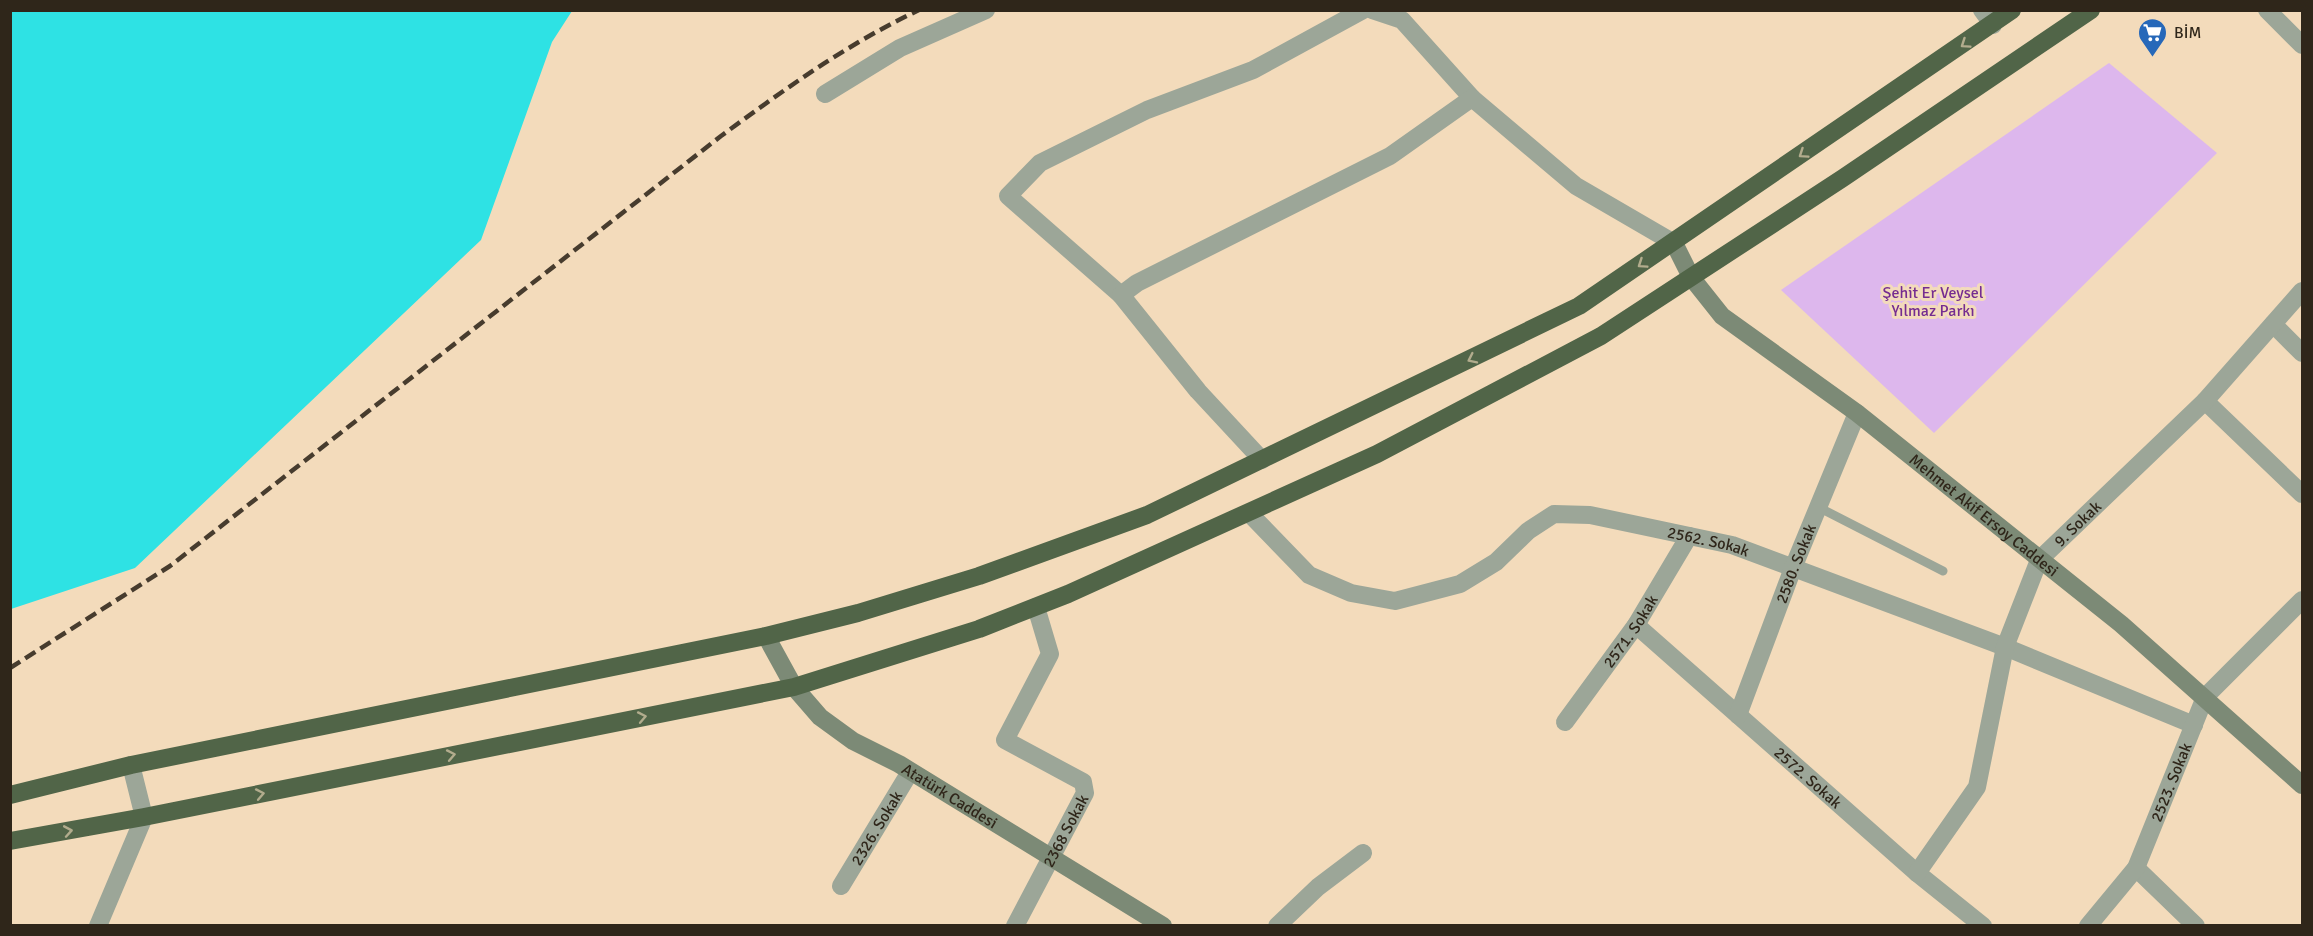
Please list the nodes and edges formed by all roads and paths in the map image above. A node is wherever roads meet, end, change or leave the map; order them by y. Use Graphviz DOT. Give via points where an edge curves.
graph roads {
  1 [pos="986,10"];
  2 [pos="1363,10"];
  3 [pos="1372,10"];
  4 [pos="2012,10"];
  5 [pos="2091,10"];
  6 [pos="2267,10"];
  7 [pos="1988,18"];
  8 [pos="2302,45"];
  9 [pos="825,94"];
  10 [pos="1472,98"];
  11 [pos="1674,243"];
  12 [pos="1691,277"];
  13 [pos="2302,291"];
  14 [pos="1122,295"];
  15 [pos="2273,324"];
  16 [pos="2302,353"];
  17 [pos="2205,401"];
  18 [pos="1857,413"];
  19 [pos="1262,460"];
  20 [pos="2302,494"];
  21 [pos="1818,507"];
  22 [pos="1249,513"];
  23 [pos="1689,536"];
  24 [pos="2039,560"];
  25 [pos="1793,568"];
  26 [pos="1943,571"];
  27 [pos="2302,600"];
  28 [pos="1036,607"];
  29 [pos="1636,625"];
  30 [pos="766,636"];
  31 [pos="2005,647"];
  32 [pos="794,687"];
  33 [pos="2205,697"];
  34 [pos="1738,715"];
  35 [pos="1565,722"];
  36 [pos="2194,725"];
  37 [pos="131,765"];
  38 [pos="910,772"];
  39 [pos="2302,785"];
  40 [pos="10,795"];
  41 [pos="144,817"];
  42 [pos="10,841"];
  43 [pos="1363,853"];
  44 [pos="1050,856"];
  45 [pos="2136,868"];
  46 [pos="1917,873"];
  47 [pos="841,886"];
  48 [pos="98,926"];
  49 [pos="1015,926"];
  50 [pos="1163,926"];
  51 [pos="1277,926"];
  52 [pos="1983,926"];
  53 [pos="2088,926"];
  54 [pos="2196,926"];
  1 -- 9 [label="street" via="900,48"];
  2 -- 14 [label="street" via="1253,70 1147,110 1040,163 1008,196"];
  3 -- 10 [label="street" via="1402,20"];
  4 -- 7 [label="highway"];
  5 -- 12 [label="highway"];
  6 -- 8 [label="street"];
  7 -- 11 [label="highway, one-way"];
  10 -- 11 [label="street" via="1576,186"];
  10 -- 14 [label="street" via="1390,156 1137,283"];
  11 -- 12 [label="street, Mehmet Akif Ersoy Caddesi"];
  11 -- 19 [label="highway, one-way" via="1579,306"];
  12 -- 18 [label="street, Mehmet Akif Ersoy Caddesi" via="1722,316"];
  12 -- 22 [label="highway" via="1601,336 1377,454"];
  13 -- 15 [label="street, 9. Sokak"];
  14 -- 19 [label="street" via="1198,391"];
  15 -- 16 [label="street"];
  15 -- 17 [label="street, 9. Sokak"];
  17 -- 20 [label="street"];
  17 -- 24 [label="street, 9. Sokak"];
  18 -- 21 [label="street, 2580. Sokak"];
  18 -- 24 [label="street, Mehmet Akif Ersoy Caddesi"];
  19 -- 30 [label="highway" via="1147,515 979,576"];
  21 -- 25 [label="street, 2580. Sokak"];
  21 -- 26 [label="lane"];
  22 -- 23 [label="street, 2562. Sokak" via="1309,575 1351,593 1395,601 1460,584 1496,562 1528,531 1554,514 1590,515"];
  22 -- 28 [label="highway"];
  23 -- 25 [label="street, 2562. Sokak" via="1732,546"];
  23 -- 29 [label="street, 2571. Sokak"];
  24 -- 31 [label="street, 9. Sokak"];
  24 -- 33 [label="street, Mehmet Akif Ersoy Caddesi"];
  25 -- 31 [label="street, 2562. Sokak"];
  25 -- 34 [label="street, 2580. Sokak"];
  27 -- 33 [label="street"];
  28 -- 32 [label="highway" via="980,629"];
  28 -- 44 [label="street, 2368 Sokak" via="1050,654 1005,740 1083,782 1085,793"];
  29 -- 34 [label="street, 2572. Sokak"];
  29 -- 35 [label="street, 2571. Sokak"];
  30 -- 32 [label="street, Atatürk Caddesi"];
  30 -- 37 [label="highway"];
  31 -- 36 [label="street, 2562. Sokak"];
  31 -- 46 [label="street, 9. Sokak" via="1977,787"];
  32 -- 38 [label="street, Atatürk Caddesi" via="820,717 853,741"];
  41 -- 32 [label="highway, one-way"];
  33 -- 36 [label="street, 2523. Sokak"];
  33 -- 39 [label="street, Mehmet Akif Ersoy Caddesi"];
  34 -- 46 [label="street, 2572. Sokak"];
  36 -- 45 [label="street, 2523. Sokak"];
  37 -- 40 [label="highway"];
  37 -- 41 [label="street"];
  38 -- 44 [label="street, Atatürk Caddesi"];
  38 -- 47 [label="street, 2326. Sokak"];
  42 -- 41 [label="highway, one-way"];
  41 -- 48 [label="street"];
  43 -- 51 [label="street" via="1318,887"];
  44 -- 49 [label="street, 2368 Sokak"];
  44 -- 50 [label="street, Atatürk Caddesi"];
  45 -- 53 [label="street, 2523. Sokak"];
  45 -- 54 [label="street"];
  46 -- 52 [label="street, 2572. Sokak"];
}
